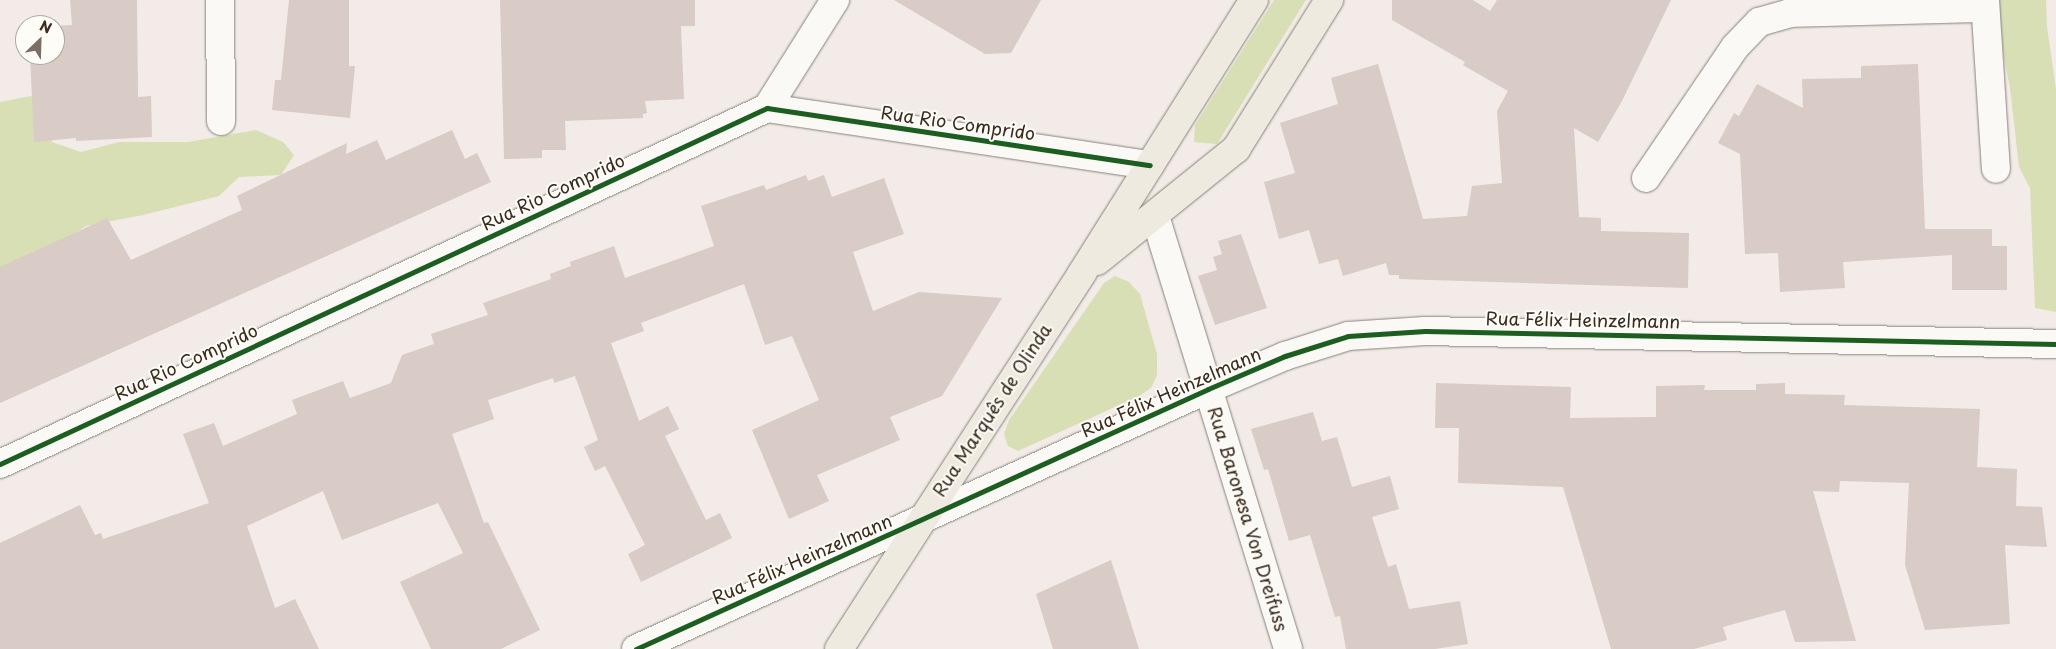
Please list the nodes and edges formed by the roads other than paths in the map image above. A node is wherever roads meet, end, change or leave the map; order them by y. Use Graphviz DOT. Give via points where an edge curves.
graph roads {
  1 [pos="220,0"];
  2 [pos="835,0"];
  3 [pos="1254,0"];
  4 [pos="1329,0"];
  5 [pos="1985,4"];
  6 [pos="767,108"];
  7 [pos="221,121"];
  8 [pos="1150,165"];
  9 [pos="1996,169"];
  10 [pos="1646,178"];
  11 [pos="1155,216"];
  12 [pos="1082,272"];
  13 [pos="2051,344"];
  14 [pos="1208,389"];
  15 [pos="0,464"];
  16 [pos="920,520"];
  17 [pos="636,649"];
  18 [pos="838,649"];
  19 [pos="1288,649"];
  1 -- 7 [label="street"];
  2 -- 6 [label="street"];
  3 -- 8 [label="main road, Rua Marquês de Olinda"];
  4 -- 11 [label="main road, Rua Marquês de Olinda" via="1236,149"];
  5 -- 9 [label="street"];
  5 -- 10 [label="street" via="1790,14 1759,22 1735,47"];
  6 -- 8 [label="street, Rua Rio Comprido"];
  6 -- 15 [label="street, Rua Rio Comprido"];
  8 -- 12 [label="main road, Rua Marquês de Olinda"];
  11 -- 12 [label="main road, Rua Marquês de Olinda"];
  11 -- 14 [label="street, Rua Baronesa Von Dreifuss"];
  12 -- 16 [label="main road, Rua Marquês de Olinda"];
  13 -- 14 [label="street, Rua Félix Heinzelmann" via="1425,330 1348,336 1312,346"];
  14 -- 16 [label="street, Rua Félix Heinzelmann"];
  14 -- 19 [label="street, Rua Baronesa Von Dreifuss"];
  16 -- 17 [label="street, Rua Félix Heinzelmann"];
  16 -- 18 [label="main road, Rua Marquês de Olinda"];
}
